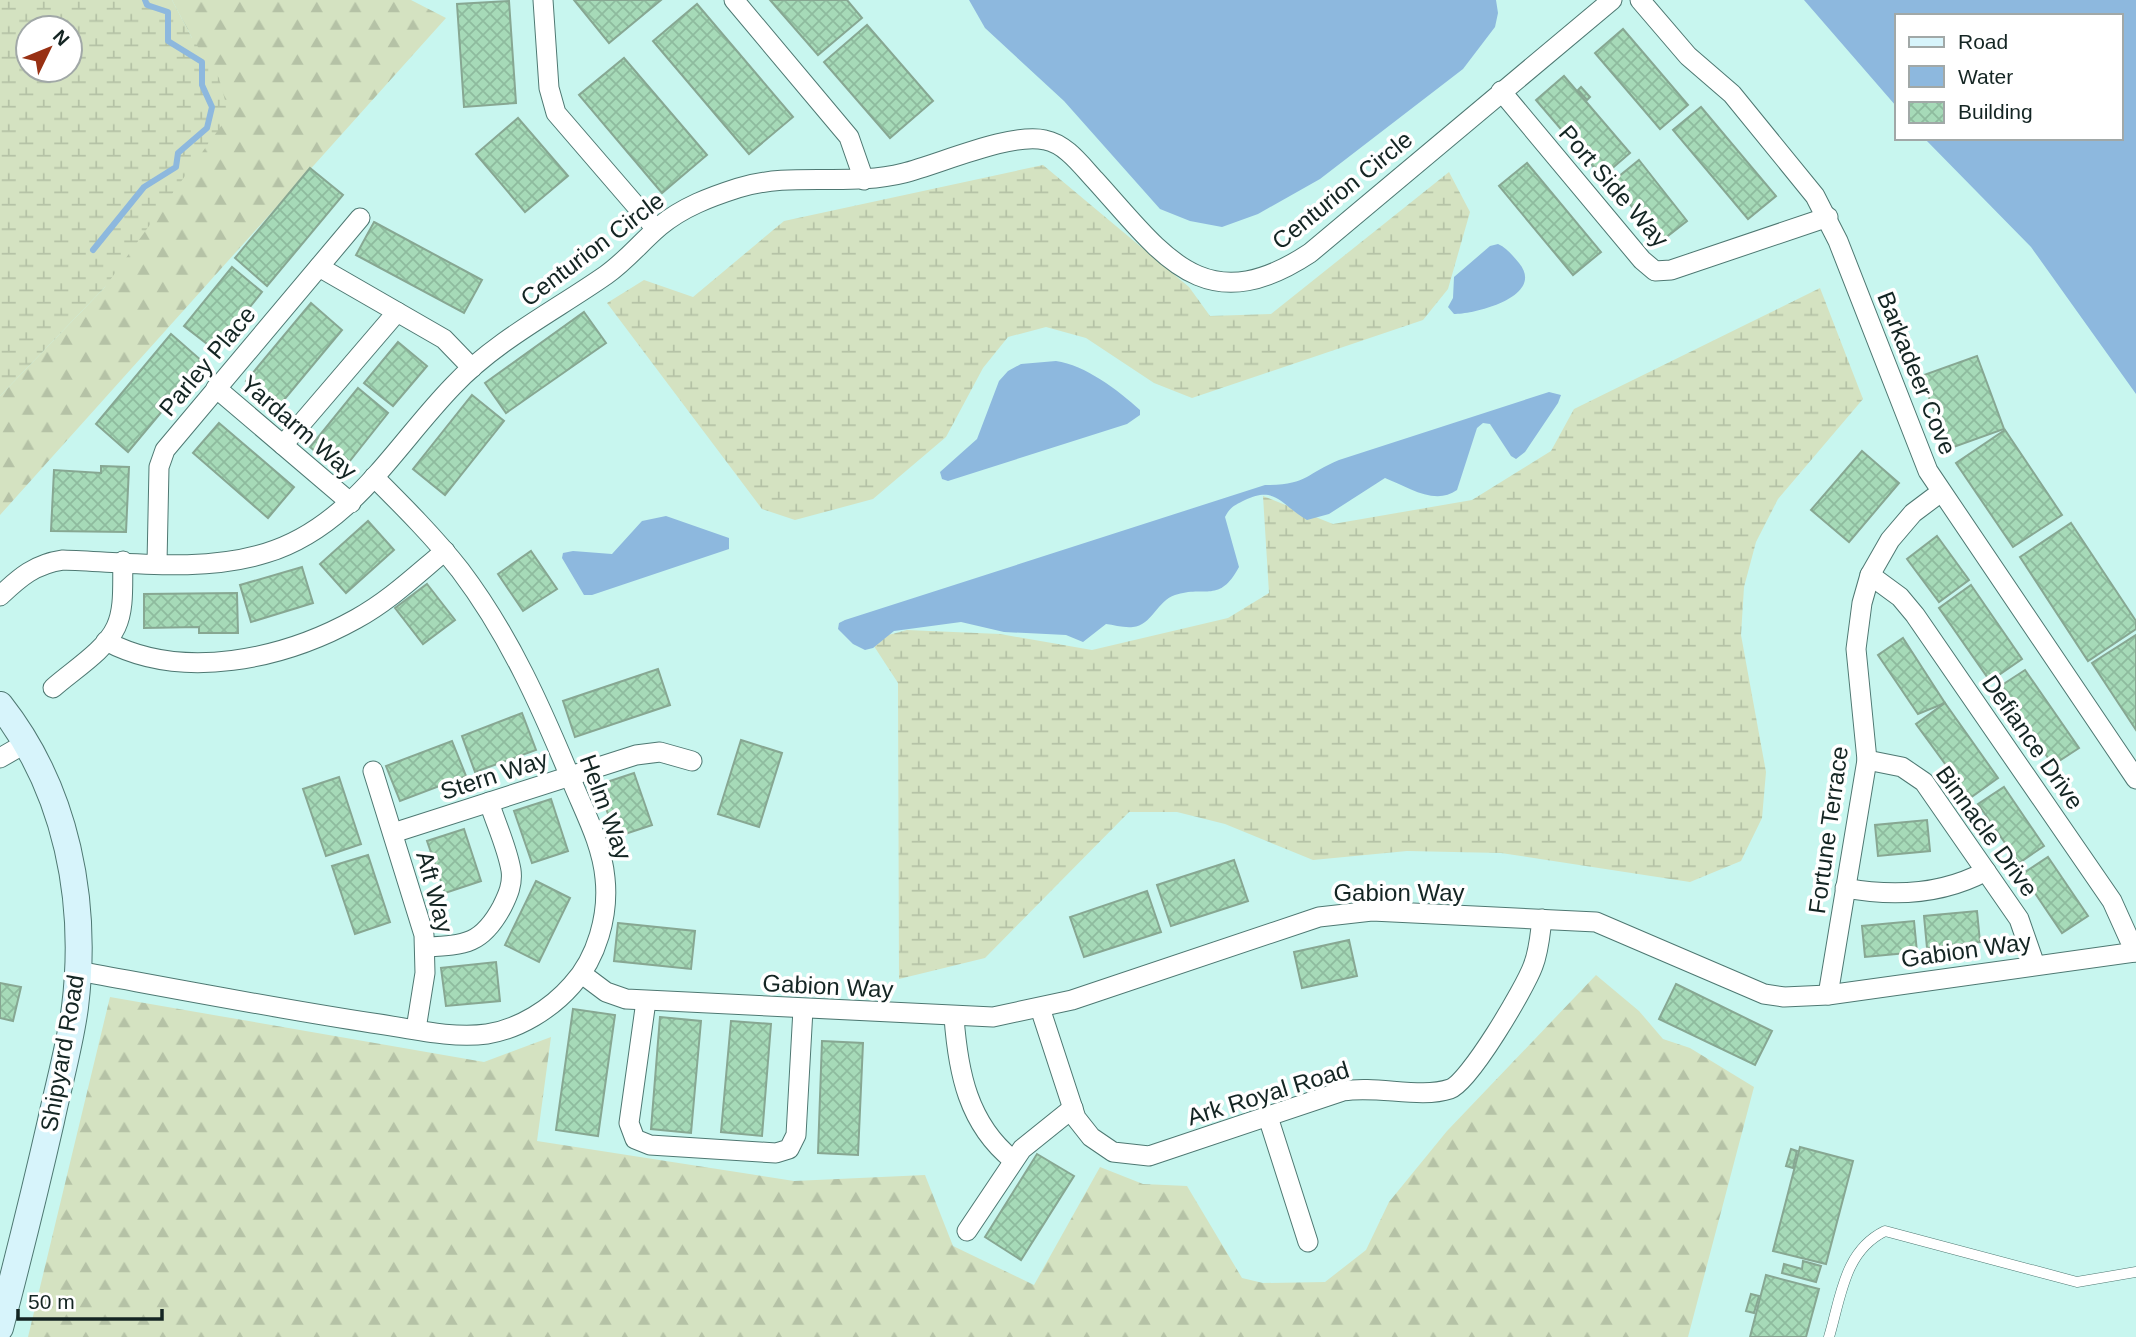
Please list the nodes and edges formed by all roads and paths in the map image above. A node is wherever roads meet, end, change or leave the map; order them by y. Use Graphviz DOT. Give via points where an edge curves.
graph roads {
  1 [pos="543,0"];
  2 [pos="734,0"];
  3 [pos="1612,0"];
  4 [pos="1640,0"];
  5 [pos="1501,91"];
  6 [pos="864,180"];
  7 [pos="1828,217"];
  8 [pos="360,218"];
  9 [pos="656,229"];
  10 [pos="319,267"];
  11 [pos="397,312"];
  12 [pos="472,368"];
  13 [pos="216,388"];
  14 [pos="283,445"];
  15 [pos="374,477"];
  16 [pos="1941,492"];
  17 [pos="351,503"];
  18 [pos="445,551"];
  19 [pos="123,561"];
  20 [pos="158,563"];
  21 [pos="1870,575"];
  22 [pos="0,596"];
  23 [pos="106,641"];
  24 [pos="53,688"];
  25 [pos="0,705"];
  26 [pos="26,743"];
  27 [pos="0,758"];
  28 [pos="1867,760"];
  29 [pos="692,761"];
  30 [pos="373,771"];
  31 [pos="570,776"];
  32 [pos="2136,779"];
  33 [pos="489,802"];
  34 [pos="393,833"];
  35 [pos="1986,871"];
  36 [pos="1845,888"];
  37 [pos="1542,919"];
  38 [pos="426,947"];
  39 [pos="2136,952"];
  40 [pos="2035,965"];
  41 [pos="78,971"];
  42 [pos="582,974"];
  43 [pos="1828,995"];
  44 [pos="646,1001"];
  45 [pos="1040,1008"];
  46 [pos="803,1009"];
  47 [pos="954,1017"];
  48 [pos="416,1029"];
  49 [pos="1073,1108"];
  50 [pos="1268,1117"];
  51 [pos="1013,1160"];
  52 [pos="967,1231"];
  53 [pos="1308,1242"];
  54 [pos="2136,1272"];
  55 [pos="0,1328"];
  56 [pos="1829,1337"];
  1 -- 9 [label="street" via="549,88 556,113"];
  2 -- 6 [label="street" via="849,137"];
  3 -- 5 [label="street, Centurion Circle"];
  4 -- 7 [label="street, Barkadeer Cove" via="1688,56 1732,94"];
  5 -- 6 [label="street, Centurion Circle" via="1310,253 1287,268 1246,282 1207,279 1184,271 1154,246 1068,151 1046,140 1008,142"];
  5 -- 7 [label="street, Port Side Way" via="1655,271 1671,270"];
  6 -- 9 [label="street, Centurion Circle" via="797,179 742,187 687,207"];
  7 -- 16 [label="street, Barkadeer Cove" via="1920,454"];
  8 -- 10 [label="street, Parley Place"];
  9 -- 12 [label="street, Centurion Circle" via="630,257"];
  10 -- 11 [label="street"];
  10 -- 13 [label="street, Parley Place"];
  11 -- 12 [label="street" via="444,340"];
  11 -- 14 [label="street"];
  12 -- 15 [label="street, Centurion Circle"];
  13 -- 14 [label="street, Yardarm Way"];
  13 -- 20 [label="street, Parley Place" via="162,458"];
  14 -- 17 [label="street, Yardarm Way"];
  15 -- 17 [label="street, Centurion Circle"];
  15 -- 18 [label="street, Helm Way"];
  16 -- 21 [label="street, Fortune Terrace" via="1901,526"];
  16 -- 32 [label="street, Barkadeer Cove"];
  17 -- 20 [label="street, Centurion Circle" via="313,532 266,553 225,562"];
  18 -- 23 [label="street" via="357,619 277,651 224,660 147,659"];
  18 -- 31 [label="street, Helm Way" via="519,662"];
  19 -- 20 [label="street, Centurion Circle"];
  19 -- 22 [label="street, Centurion Circle" via="46,562"];
  19 -- 23 [label="street" via="120,613"];
  21 -- 28 [label="street, Fortune Terrace" via="1856,649"];
  21 -- 39 [label="street, Defiance Drive" via="1915,615 2112,901"];
  23 -- 24 [label="street"];
  25 -- 26 [label="street, Shipyard Road"];
  26 -- 27 [label="street"];
  26 -- 41 [label="street, Shipyard Road" via="55,804 72,866 78,908"];
  28 -- 35 [label="street, Binnacle Drive" via="1902,768 1924,782"];
  28 -- 36 [label="street, Fortune Terrace"];
  29 -- 31 [label="street, Stern Way" via="649,752"];
  30 -- 34 [label="street, Aft Way"];
  31 -- 33 [label="street, Stern Way"];
  31 -- 42 [label="street, Helm Way" via="598,843 606,881 601,931"];
  33 -- 34 [label="street, Stern Way"];
  33 -- 38 [label="street" via="511,869 508,895 482,936 460,944"];
  34 -- 38 [label="street, Aft Way"];
  35 -- 36 [label="street" via="1949,888 1892,895"];
  35 -- 40 [label="street, Binnacle Drive" via="2020,919"];
  36 -- 43 [label="street, Fortune Terrace"];
  37 -- 43 [label="street, Gabion Way" via="1596,922 1614,928 1764,994"];
  37 -- 45 [label="street, Gabion Way" via="1371,911 1319,916"];
  37 -- 50 [label="street, Ark Royal Road" via="1539,946 1524,986 1458,1086 1438,1091 1360,1088"];
  38 -- 48 [label="street, Aft Way"];
  39 -- 40 [label="street, Gabion Way"];
  40 -- 43 [label="street, Gabion Way"];
  41 -- 48 [label="street, Helm Way"];
  41 -- 55 [label="street, Shipyard Road" via="69,1040"];
  42 -- 44 [label="street, Gabion Way" via="606,992"];
  42 -- 48 [label="street, Helm Way" via="552,1004 514,1026 489,1034 463,1035"];
  44 -- 46 [label="street, Gabion Way"];
  44 -- 46 [label="street" via="629,1124 635,1139 650,1145 776,1153 789,1149 796,1135"];
  45 -- 47 [label="street, Gabion Way" via="993,1017"];
  45 -- 49 [label="street, Ark Royal Road"];
  46 -- 47 [label="street, Gabion Way"];
  47 -- 51 [label="street" via="960,1067 979,1125"];
  49 -- 50 [label="street, Ark Royal Road" via="1083,1128 1101,1145 1137,1157"];
  49 -- 51 [label="street" via="1035,1136"];
  50 -- 53 [label="street"];
  51 -- 52 [label="street"];
  54 -- 56 [label="lane" via="2077,1282 1885,1231 1868,1239 1852,1258"];
}
